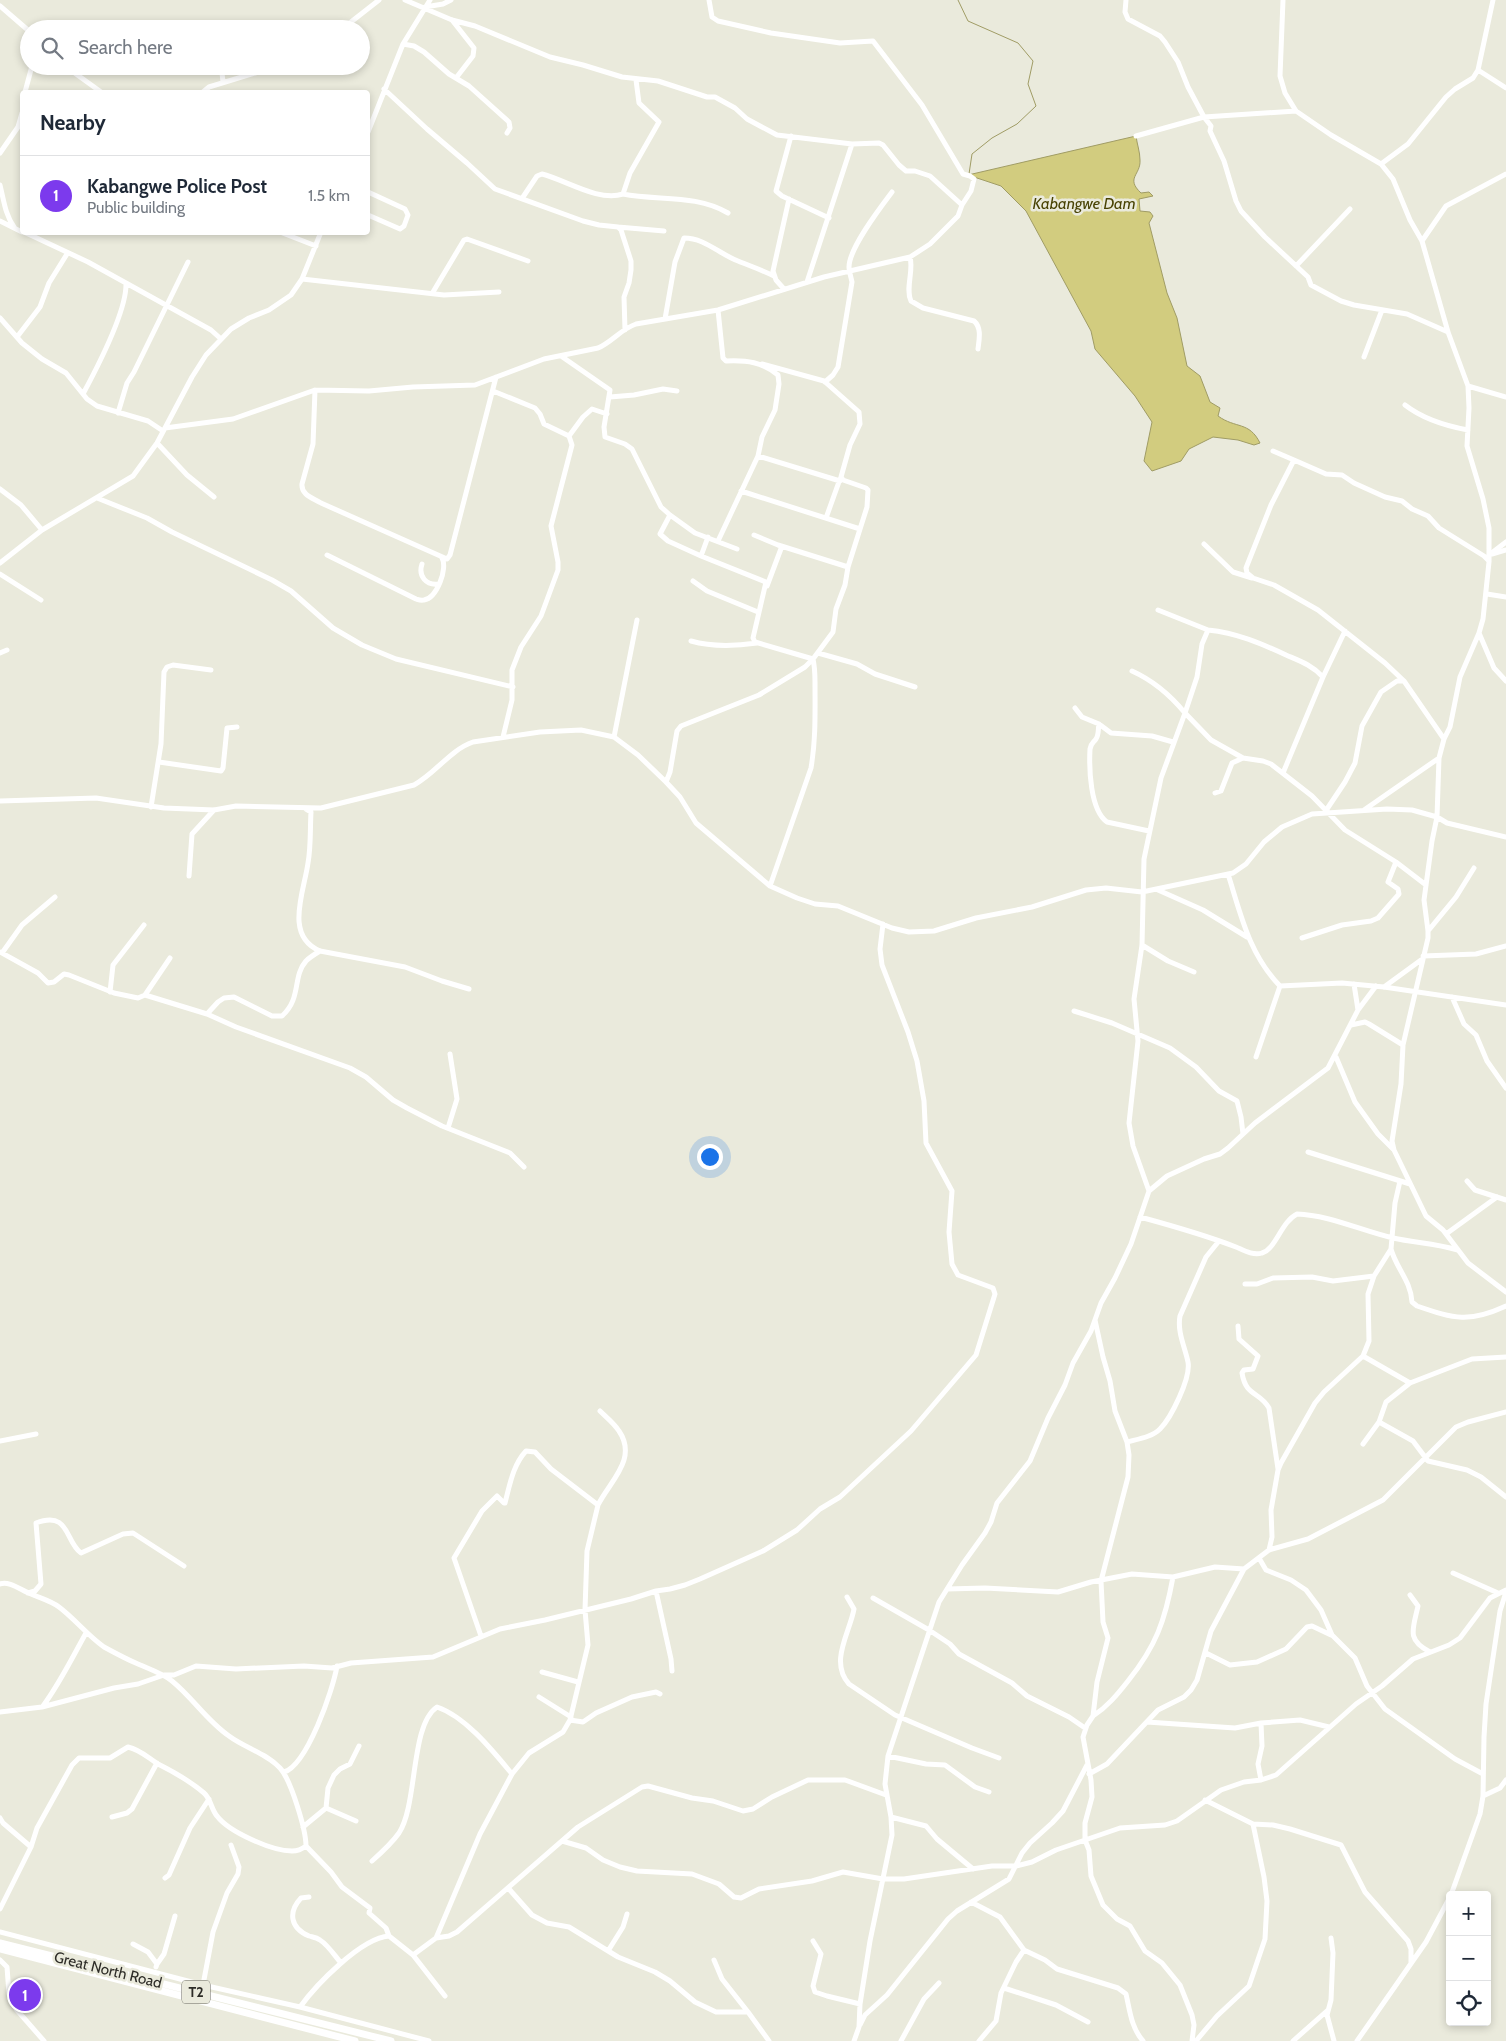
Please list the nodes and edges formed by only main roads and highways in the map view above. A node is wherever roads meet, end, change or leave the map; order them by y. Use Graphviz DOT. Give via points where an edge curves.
graph roads {
  1 [pos="0,1943"];
  2 [pos="0,1949"];
  3 [pos="355,2041"];
  4 [pos="391,2041"];
  1 -- 4 [label="main road, Great North Road / T2"];
  2 -- 3 [label="main road, Great North Road / T2"];
}
